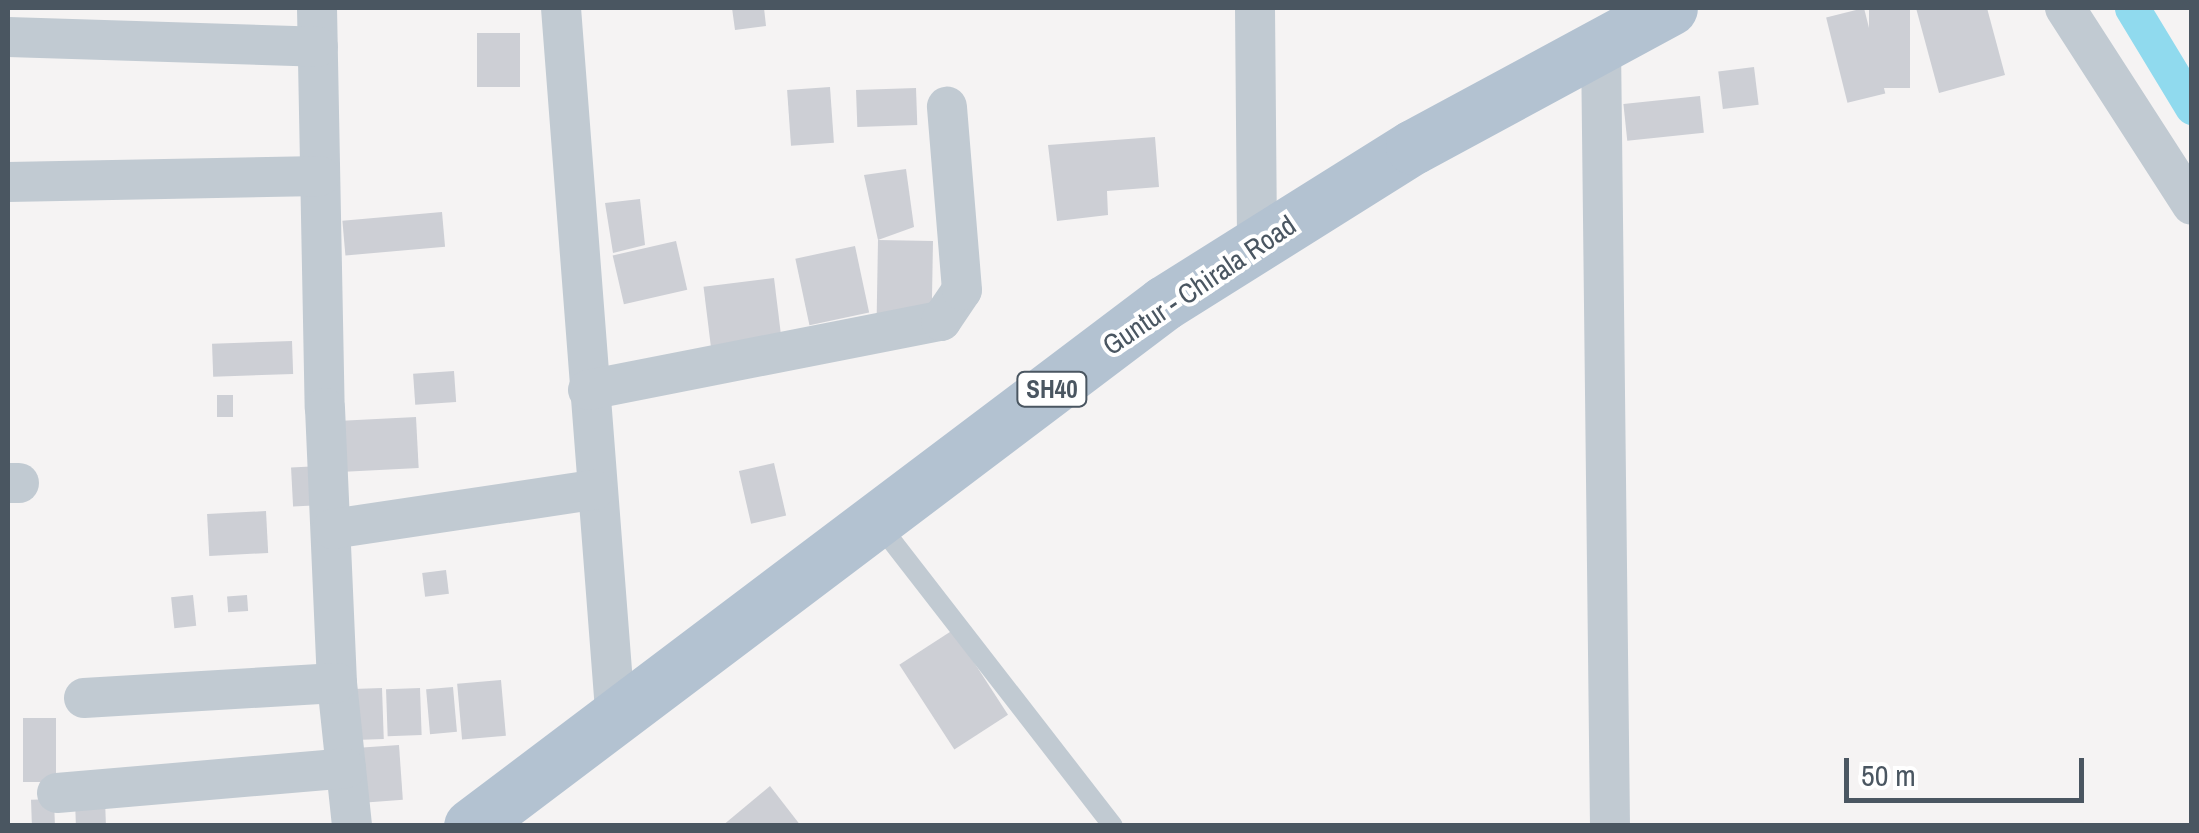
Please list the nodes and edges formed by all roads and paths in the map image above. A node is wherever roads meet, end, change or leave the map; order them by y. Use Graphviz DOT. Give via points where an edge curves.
graph roads {
  1 [pos="560,8"];
  2 [pos="1255,8"];
  3 [pos="1670,8"];
  4 [pos="2066,8"];
  5 [pos="104,23"];
  6 [pos="318,27"];
  7 [pos="8,36"];
  8 [pos="1601,44"];
  9 [pos="947,107"];
  10 [pos="320,176"];
  11 [pos="8,182"];
  12 [pos="2192,205"];
  13 [pos="1257,241"];
  14 [pos="588,390"];
  15 [pos="594,490"];
  16 [pos="877,523"];
  17 [pos="332,529"];
  18 [pos="337,684"];
  19 [pos="84,698"];
  20 [pos="616,722"];
  21 [pos="346,768"];
  22 [pos="58,794"];
  23 [pos="352,826"];
  24 [pos="471,826"];
  25 [pos="1113,826"];
  26 [pos="1610,826"];
  1 -- 14 [label="street"];
  2 -- 13 [label="street"];
  3 -- 8 [label="main road, Guntur - Chirala Road / SH40"];
  4 -- 12 [label="street"];
  5 -- 6 [label="street"];
  5 -- 7 [label="street"];
  6 -- 10 [label="street"];
  8 -- 13 [label="main road, Guntur - Chirala Road / SH40"];
  8 -- 26 [label="street"];
  9 -- 14 [label="street" via="962,290 941,321"];
  10 -- 11 [label="street"];
  10 -- 17 [label="street"];
  13 -- 16 [label="main road, Guntur - Chirala Road / SH40" via="1164,302"];
  14 -- 15 [label="street"];
  15 -- 17 [label="street"];
  15 -- 20 [label="street"];
  16 -- 20 [label="main road, Guntur - Chirala Road / SH40"];
  16 -- 25 [label="lane"];
  17 -- 18 [label="street"];
  18 -- 19 [label="street"];
  18 -- 21 [label="street"];
  20 -- 24 [label="main road, Guntur - Chirala Road / SH40"];
  21 -- 22 [label="street"];
  21 -- 23 [label="street"];
}
